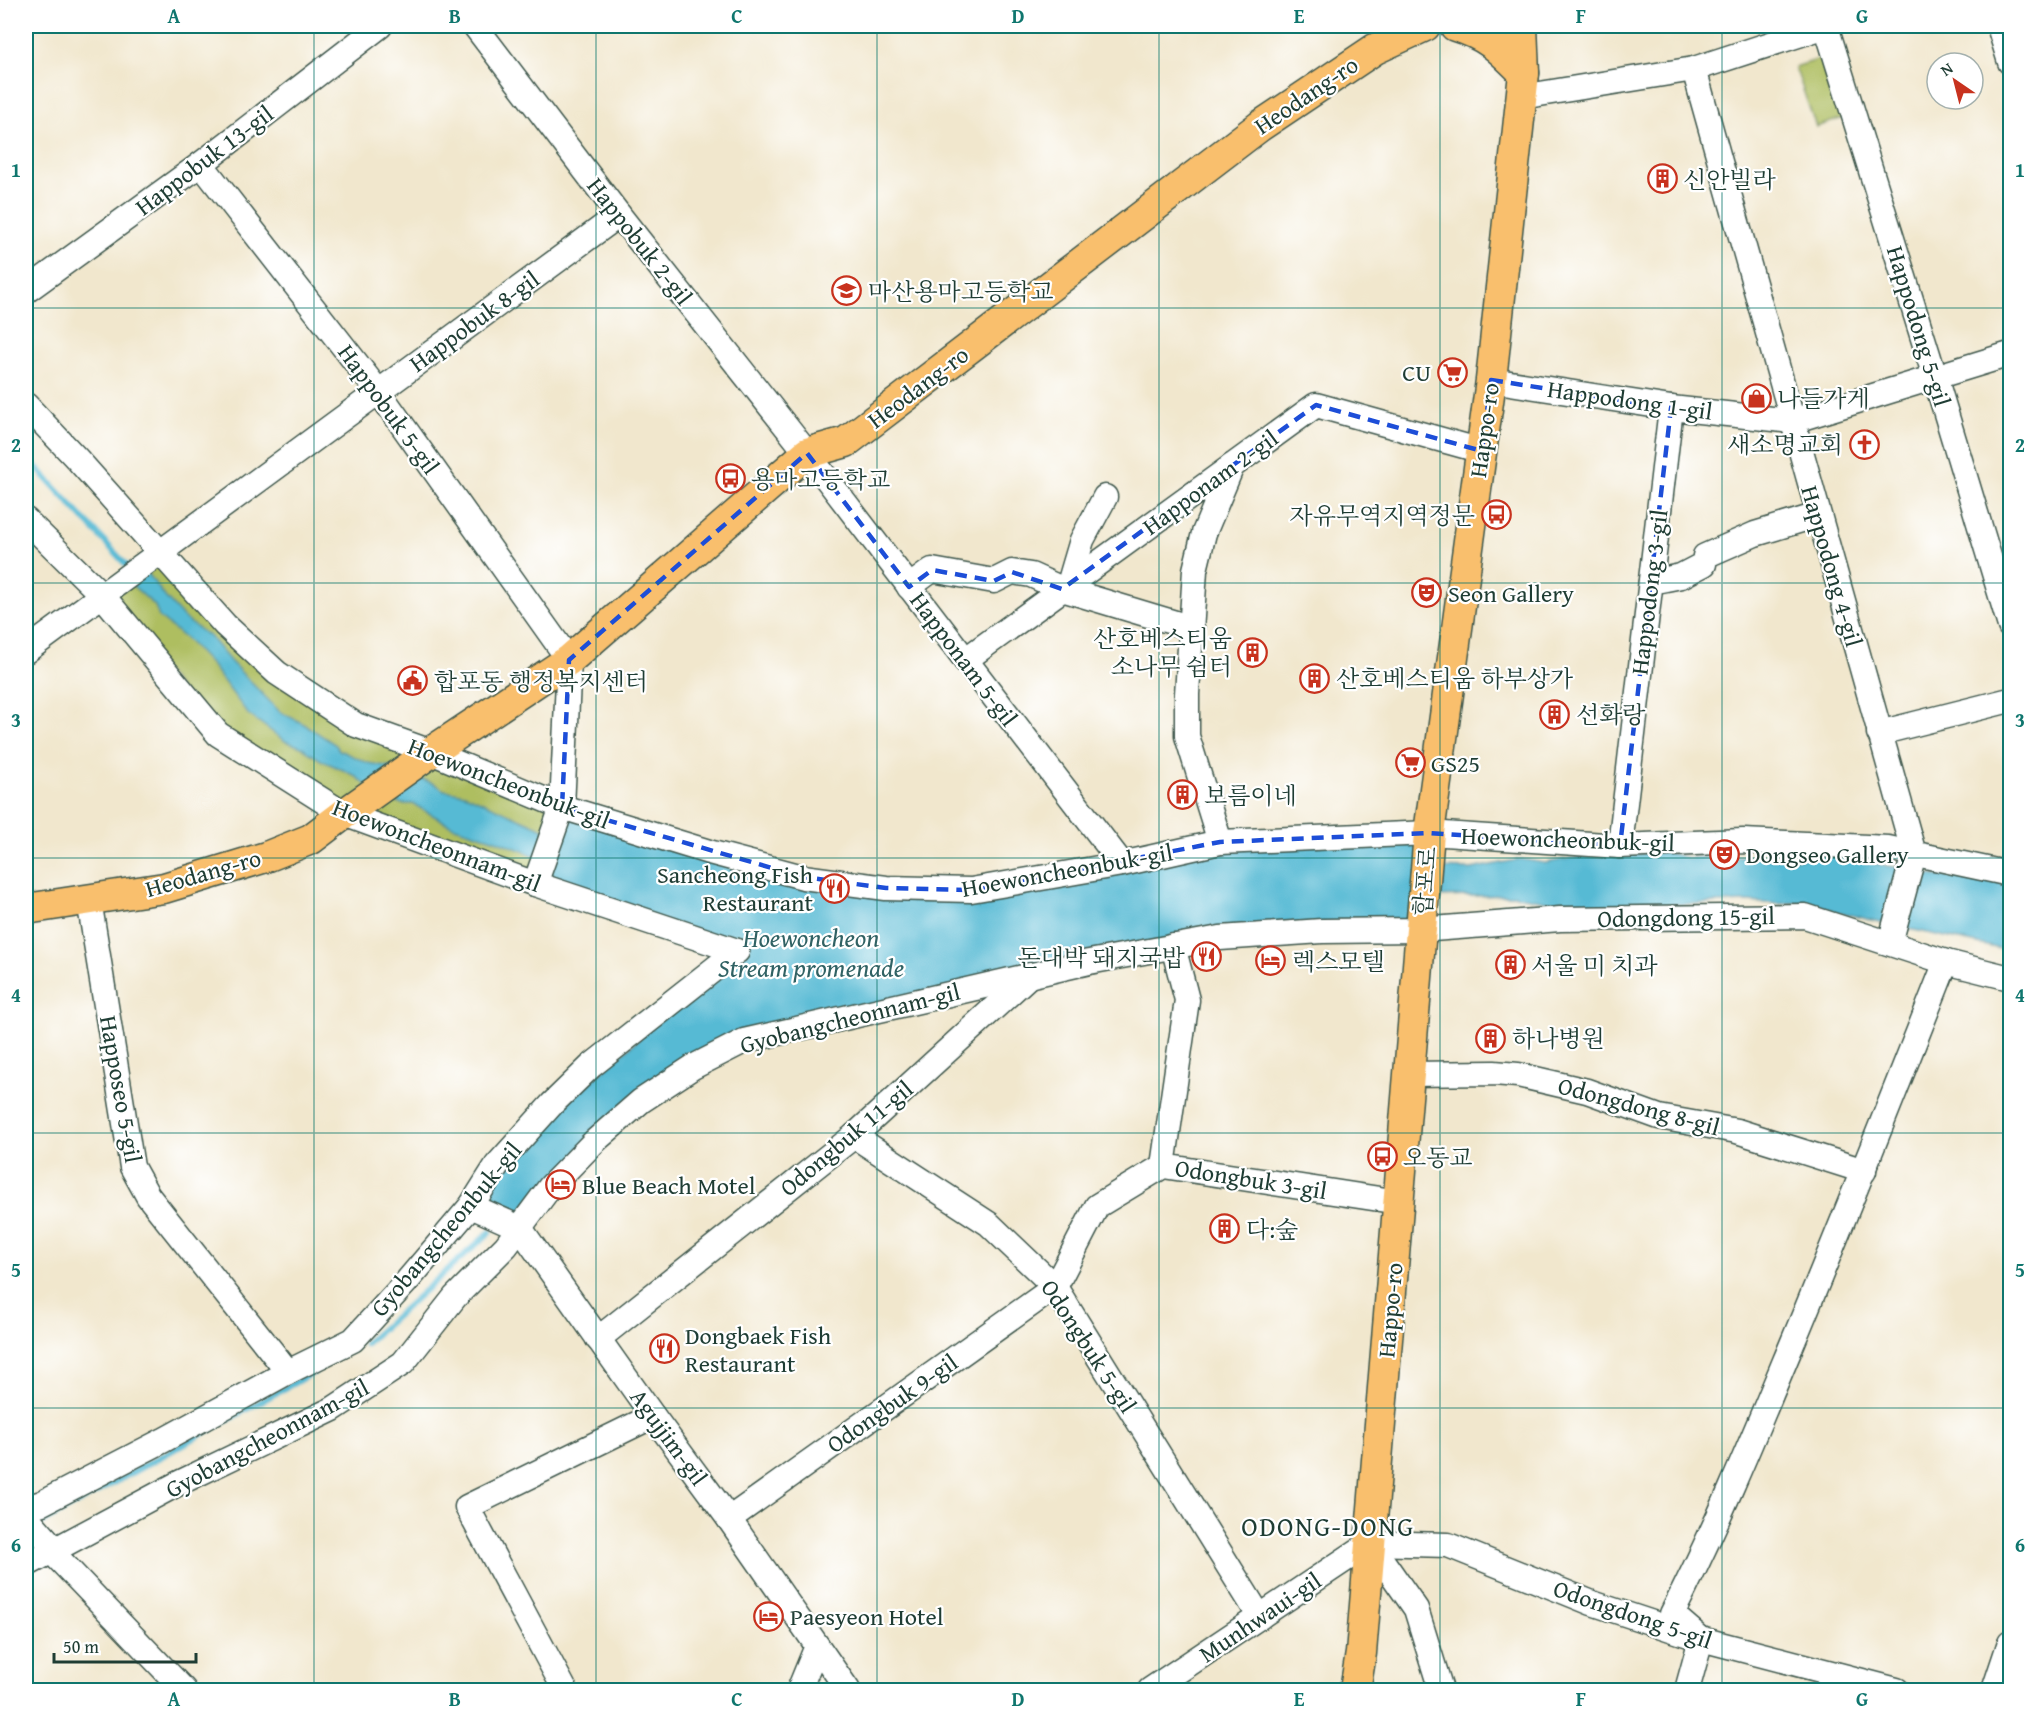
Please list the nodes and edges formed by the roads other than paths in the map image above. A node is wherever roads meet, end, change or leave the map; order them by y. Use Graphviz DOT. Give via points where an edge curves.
graph roads {
  1 [pos="380,26"];
  2 [pos="475,26"];
  3 [pos="1425,26"];
  4 [pos="1455,26"];
  5 [pos="1522,26"];
  6 [pos="1826,26"];
  7 [pos="1999,26"];
  8 [pos="2010,62"];
  9 [pos="1695,69"];
  10 [pos="1522,85"];
  11 [pos="201,164"];
  12 [pos="619,215"];
  13 [pos="26,291"];
  14 [pos="2010,354"];
  15 [pos="1935,377"];
  16 [pos="1491,380"];
  17 [pos="378,391"];
  18 [pos="26,405"];
  19 [pos="1671,408"];
  20 [pos="1792,421"];
  21 [pos="1482,451"];
  22 [pos="807,453"];
  23 [pos="1232,466"];
  24 [pos="1105,497"];
  25 [pos="1818,515"];
  26 [pos="26,520"];
  27 [pos="157,554"];
  28 [pos="1651,582"];
  29 [pos="909,587"];
  30 [pos="1065,587"];
  31 [pos="105,593"];
  32 [pos="2010,626"];
  33 [pos="1192,628"];
  34 [pos="26,651"];
  35 [pos="569,660"];
  36 [pos="965,660"];
  37 [pos="2010,700"];
  38 [pos="1880,733"];
  39 [pos="426,755"];
  40 [pos="355,806"];
  41 [pos="562,807"];
  42 [pos="1429,833"];
  43 [pos="1220,842"];
  44 [pos="1620,846"];
  45 [pos="1914,854"];
  46 [pos="1122,864"];
  47 [pos="2010,874"];
  48 [pos="535,884"];
  49 [pos="89,900"];
  50 [pos="26,909"];
  51 [pos="1420,930"];
  52 [pos="1890,943"];
  53 [pos="1173,946"];
  54 [pos="737,951"];
  55 [pos="1946,962"];
  56 [pos="1031,974"];
  57 [pos="2010,978"];
  58 [pos="1409,1074"];
  59 [pos="854,1136"];
  60 [pos="1163,1166"];
  61 [pos="1864,1171"];
  62 [pos="1399,1202"];
  63 [pos="471,1206"];
  64 [pos="520,1228"];
  65 [pos="1055,1287"];
  66 [pos="598,1339"];
  67 [pos="288,1372"];
  68 [pos="653,1416"];
  69 [pos="26,1508"];
  70 [pos="26,1516"];
  71 [pos="729,1519"];
  72 [pos="1370,1544"];
  73 [pos="54,1551"];
  74 [pos="26,1565"];
  75 [pos="1260,1617"];
  76 [pos="1701,1639"];
  77 [pos="2010,1642"];
  78 [pos="817,1646"];
  79 [pos="177,1688"];
  80 [pos="559,1689"];
  81 [pos="799,1690"];
  82 [pos="848,1690"];
  83 [pos="1150,1690"];
  84 [pos="1355,1690"];
  85 [pos="1441,1690"];
  86 [pos="1687,1690"];
  87 [pos="1897,1690"];
  88 [pos="1994,1690"];
  1 -- 11 [label="street, Happobuk 13-gil"];
  2 -- 12 [label="street, Happobuk 2-gil"];
  3 -- 22 [label="main road, Heodang-ro" via="1375,49 1260,126 846,442"];
  4 -- 10 [label="main road" via="1495,44"];
  5 -- 10 [label="main road, Happo-ro"];
  6 -- 9 [label="street"];
  6 -- 15 [label="street, Happodong 5-gil"];
  7 -- 8 [label="street"];
  9 -- 10 [label="street"];
  9 -- 20 [label="street, Happodong 4-gil"];
  10 -- 16 [label="main road, Happo-ro"];
  11 -- 13 [label="street, Happobuk 13-gil"];
  11 -- 17 [label="street, Happobuk 5-gil"];
  12 -- 17 [label="street, Happobuk 8-gil"];
  12 -- 22 [label="street, Happobuk 2-gil"];
  14 -- 15 [label="street, Happodong 1-gil"];
  15 -- 20 [label="street, Happodong 1-gil"];
  15 -- 32 [label="street, Happodong 5-gil"];
  16 -- 19 [label="street, Happodong 1-gil"];
  16 -- 21 [label="main road, Happo-ro"];
  17 -- 27 [label="street, Happobuk 8-gil"];
  17 -- 35 [label="street, Happobuk 5-gil"];
  18 -- 27 [label="street, Hoewoncheonbuk-gil"];
  19 -- 20 [label="street, Happodong 1-gil"];
  19 -- 28 [label="street, Happodong 3-gil"];
  20 -- 25 [label="street, Happodong 4-gil"];
  21 -- 23 [label="street, Happonam 2-gil" via="1316,405"];
  21 -- 42 [label="main road, Happo-ro"];
  22 -- 29 [label="street, Happonam 5-gil"];
  22 -- 35 [label="main road, Heodang-ro"];
  23 -- 30 [label="street, Happonam 2-gil"];
  23 -- 33 [label="street" via="1204,533 1195,570"];
  24 -- 30 [label="street" via="1082,540"];
  25 -- 28 [label="street" via="1755,534 1706,556 1704,564 1681,576"];
  25 -- 38 [label="street, Happodong 4-gil"];
  26 -- 31 [label="street, Hoewoncheonnam-gil"];
  27 -- 31 [label="street, Happobuk 8-gil"];
  27 -- 39 [label="street, Hoewoncheonbuk-gil" via="277,673 356,725"];
  28 -- 44 [label="street, Happodong 3-gil"];
  29 -- 30 [label="street" via="932,570 994,580 1012,573 1031,575"];
  29 -- 36 [label="street, Happonam 5-gil"];
  30 -- 33 [label="street"];
  30 -- 36 [label="street, Happonam 2-gil"];
  31 -- 34 [label="street"];
  31 -- 40 [label="street, Hoewoncheonnam-gil" via="218,734"];
  33 -- 43 [label="street" via="1187,736"];
  35 -- 39 [label="main road, Heodang-ro"];
  35 -- 41 [label="street"];
  36 -- 46 [label="street, Happonam 5-gil"];
  37 -- 38 [label="street"];
  38 -- 45 [label="street, Happodong 4-gil"];
  39 -- 40 [label="main road, Heodang-ro"];
  39 -- 41 [label="street, Hoewoncheonbuk-gil"];
  40 -- 48 [label="street, Hoewoncheonnam-gil"];
  40 -- 49 [label="main road, Heodang-ro" via="312,839 266,857 164,888"];
  41 -- 46 [label="street, Hoewoncheonbuk-gil" via="803,877 886,888 971,890"];
  41 -- 48 [label="street"];
  42 -- 43 [label="street, Hoewoncheonbuk-gil"];
  42 -- 44 [label="street, Hoewoncheonbuk-gil"];
  42 -- 51 [label="main road, 합포로"];
  43 -- 46 [label="street, Hoewoncheonbuk-gil"];
  44 -- 45 [label="street, Hoewoncheonbuk-gil" via="1743,841 1888,848"];
  45 -- 47 [label="street, Hoewoncheonbuk-gil"];
  45 -- 52 [label="street"];
  48 -- 54 [label="street, Hoewoncheonnam-gil"];
  49 -- 50 [label="main road, Heodang-ro"];
  49 -- 67 [label="street, Happoseo 5-gil" via="132,1167 148,1196"];
  51 -- 52 [label="street, Odongdong 15-gil" via="1560,919 1805,916"];
  51 -- 53 [label="street, Gyobangcheonnam-gil" via="1322,931 1220,938"];
  51 -- 58 [label="main road, Happo-ro"];
  52 -- 55 [label="street, Odongdong 15-gil"];
  53 -- 56 [label="street, Gyobangcheonnam-gil"];
  53 -- 60 [label="street" via="1187,1000"];
  54 -- 63 [label="street, Gyobangcheonbuk-gil" via="591,1066 497,1165"];
  55 -- 57 [label="street, Odongdong 15-gil"];
  55 -- 61 [label="street"];
  56 -- 59 [label="street, Odongbuk 11-gil"];
  56 -- 64 [label="street, Gyobangcheonnam-gil" via="744,1041 693,1067 641,1101 550,1187"];
  58 -- 61 [label="street, Odongdong 8-gil" via="1518,1075 1587,1091 1659,1117 1737,1131"];
  58 -- 62 [label="main road, Happo-ro"];
  59 -- 65 [label="street, Odongbuk 5-gil" via="988,1224"];
  59 -- 66 [label="street, Odongbuk 11-gil"];
  60 -- 62 [label="street, Odongbuk 3-gil"];
  60 -- 65 [label="street, Odongbuk 3-gil" via="1097,1206"];
  61 -- 76 [label="street" via="1746,1455 1672,1614"];
  62 -- 72 [label="main road, Happo-ro"];
  63 -- 64 [label="street"];
  63 -- 67 [label="street, Gyobangcheonbuk-gil" via="352,1340"];
  64 -- 66 [label="street, Agujjim-gil"];
  64 -- 73 [label="street, Gyobangcheonnam-gil" via="455,1297 403,1363 333,1409 178,1484"];
  65 -- 71 [label="street, Odongbuk 9-gil"];
  65 -- 75 [label="street, Odongbuk 5-gil"];
  66 -- 68 [label="street, Agujjim-gil"];
  67 -- 69 [label="street, Gyobangcheonbuk-gil" via="164,1440"];
  68 -- 71 [label="street, Agujjim-gil"];
  68 -- 80 [label="street" via="466,1507"];
  70 -- 73 [label="street"];
  71 -- 78 [label="street, Agujjim-gil"];
  72 -- 75 [label="street, Munhwaui-gil"];
  72 -- 76 [label="street, Odongdong 5-gil" via="1448,1545 1592,1603"];
  72 -- 84 [label="main road, Happo-ro"];
  72 -- 85 [label="street" via="1416,1609"];
  73 -- 74 [label="street, Gyobangcheonnam-gil"];
  73 -- 79 [label="street"];
  75 -- 83 [label="street, Munhwaui-gil"];
  76 -- 86 [label="street"];
  76 -- 87 [label="street, Odongdong 5-gil"];
  77 -- 88 [label="street"];
  78 -- 81 [label="street"];
  78 -- 82 [label="street, Agujjim-gil"];
}
